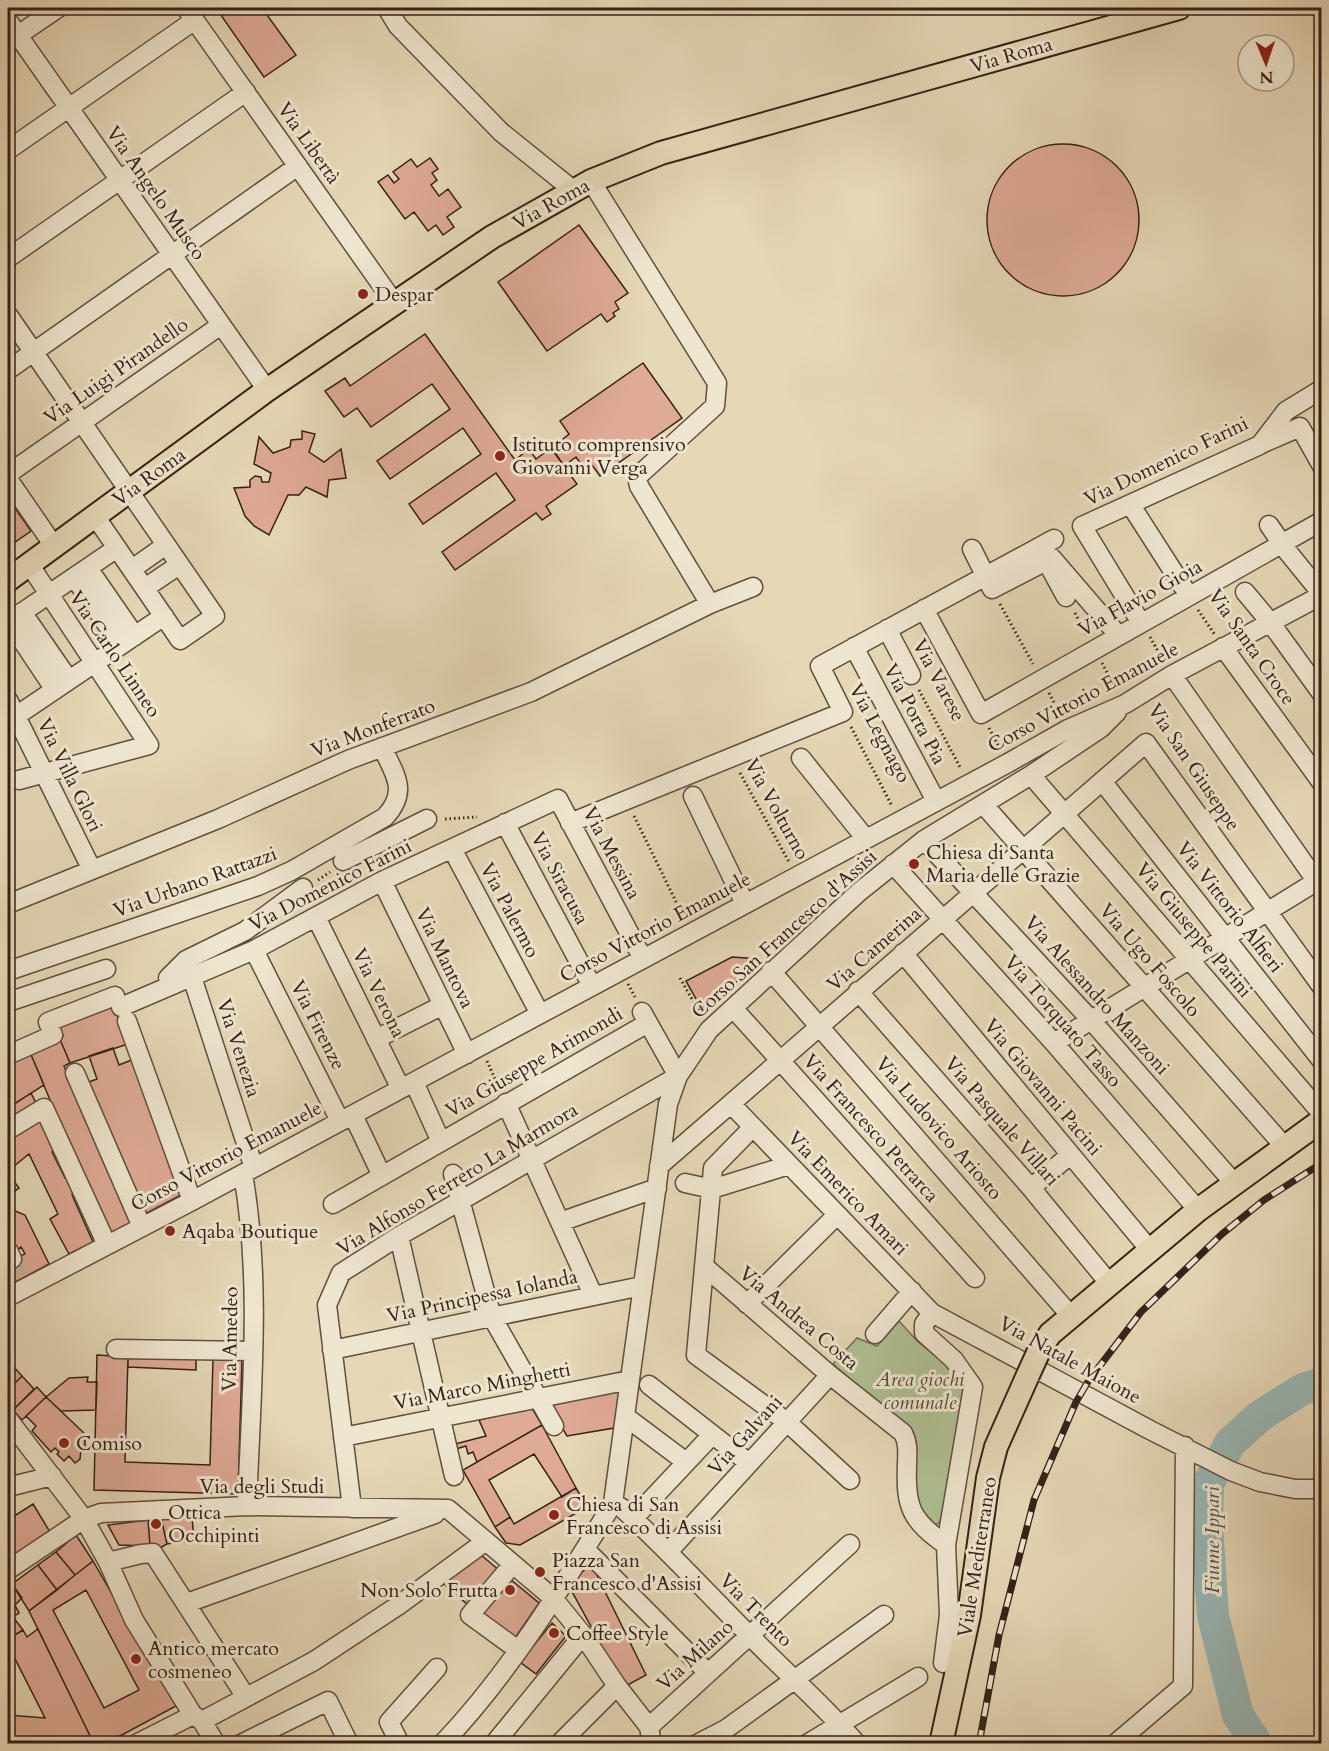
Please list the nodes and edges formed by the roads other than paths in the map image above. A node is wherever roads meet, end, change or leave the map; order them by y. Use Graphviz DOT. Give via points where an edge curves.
graph roads {
  1 [pos="58,8"];
  2 [pos="387,8"];
  3 [pos="1179,8"];
  4 [pos="191,14"];
  5 [pos="11,33"];
  6 [pos="246,92"];
  7 [pos="69,108"];
  8 [pos="8,150"];
  9 [pos="298,166"];
  10 [pos="120,180"];
  11 [pos="582,186"];
  12 [pos="172,255"];
  13 [pos="8,258"];
  14 [pos="395,304"];
  15 [pos="8,315"];
  16 [pos="221,325"];
  17 [pos="33,352"];
  18 [pos="8,370"];
  19 [pos="1322,388"];
  20 [pos="267,390"];
  21 [pos="82,422"];
  22 [pos="1260,445"];
  23 [pos="1322,466"];
  24 [pos="8,474"];
  25 [pos="8,479"];
  26 [pos="129,491"];
  27 [pos="1130,504"];
  28 [pos="95,516"];
  29 [pos="1322,521"];
  30 [pos="1269,525"];
  31 [pos="1054,539"];
  32 [pos="166,545"];
  33 [pos="54,546"];
  34 [pos="1284,547"];
  35 [pos="117,548"];
  36 [pos="972,549"];
  37 [pos="1046,561"];
  38 [pos="29,564"];
  39 [pos="179,565"];
  40 [pos="132,569"];
  41 [pos="81,572"];
  42 [pos="8,579"];
  43 [pos="989,582"];
  44 [pos="753,587"];
  45 [pos="145,588"];
  46 [pos="1245,592"];
  47 [pos="49,594"];
  48 [pos="1322,594"];
  49 [pos="1189,596"];
  50 [pos="1066,597"];
  51 [pos="710,604"];
  52 [pos="924,609"];
  53 [pos="164,616"];
  54 [pos="13,618"];
  55 [pos="1270,622"];
  56 [pos="1141,623"];
  57 [pos="887,629"];
  58 [pos="1119,636"];
  59 [pos="128,640"];
  60 [pos="854,647"];
  61 [pos="1223,647"];
  62 [pos="95,663"];
  63 [pos="911,675"];
  64 [pos="1172,675"];
  65 [pos="62,685"];
  66 [pos="1322,694"];
  67 [pos="8,700"];
  68 [pos="1125,704"];
  69 [pos="16,716"];
  70 [pos="1146,743"];
  71 [pos="382,747"];
  72 [pos="801,758"];
  73 [pos="44,773"];
  74 [pos="1031,775"];
  75 [pos="19,780"];
  76 [pos="1102,781"];
  77 [pos="1322,783"];
  78 [pos="693,796"];
  79 [pos="558,799"];
  80 [pos="936,801"];
  81 [pos="983,804"];
  82 [pos="1065,813"];
  83 [pos="427,819"];
  84 [pos="570,822"];
  85 [pos="505,823"];
  86 [pos="867,839"];
  87 [pos="924,840"];
  88 [pos="1023,849"];
  89 [pos="457,858"];
  90 [pos="343,861"];
  91 [pos="893,864"];
  92 [pos="92,870"];
  93 [pos="382,881"];
  94 [pos="1320,883"];
  95 [pos="303,888"];
  96 [pos="973,893"];
  97 [pos="8,904"];
  98 [pos="745,904"];
  99 [pos="1267,912"];
  100 [pos="316,917"];
  101 [pos="942,919"];
  102 [pos="1225,938"];
  103 [pos="254,950"];
  104 [pos="903,953"];
  105 [pos="643,959"];
  106 [pos="1189,960"];
  107 [pos="106,969"];
  108 [pos="8,971"];
  109 [pos="771,971"];
  110 [pos="192,977"];
  111 [pos="168,978"];
  112 [pos="592,986"];
  113 [pos="1144,987"];
  114 [pos="1322,987"];
  115 [pos="858,992"];
  116 [pos="8,1002"];
  117 [pos="443,1005"];
  118 [pos="121,1008"];
  119 [pos="733,1008"];
  120 [pos="540,1014"];
  121 [pos="1090,1020"];
  122 [pos="820,1025"];
  123 [pos="376,1039"];
  124 [pos="1054,1043"];
  125 [pos="473,1050"];
  126 [pos="8,1055"];
  127 [pos="780,1060"];
  128 [pos="1322,1061"];
  129 [pos="75,1073"];
  130 [pos="678,1076"];
  131 [pos="408,1085"];
  132 [pos="506,1103"];
  133 [pos="731,1104"];
  134 [pos="1322,1114"];
  135 [pos="347,1118"];
  136 [pos="1322,1119"];
  137 [pos="753,1127"];
  138 [pos="8,1130"];
  139 [pos="441,1142"];
  140 [pos="1284,1146"];
  141 [pos="1070,1155"];
  142 [pos="532,1160"];
  143 [pos="789,1165"];
  144 [pos="659,1166"];
  145 [pos="249,1171"];
  146 [pos="453,1174"];
  147 [pos="382,1176"];
  148 [pos="685,1183"];
  149 [pos="1234,1183"];
  150 [pos="657,1188"];
  151 [pos="1031,1188"];
  152 [pos="712,1189"];
  153 [pos="192,1201"];
  154 [pos="460,1201"];
  155 [pos="333,1204"];
  156 [pos="1198,1210"];
  157 [pos="837,1215"];
  158 [pos="560,1222"];
  159 [pos="142,1227"];
  160 [pos="399,1236"];
  161 [pos="107,1245"];
  162 [pos="1150,1250"];
  163 [pos="705,1268"];
  164 [pos="975,1278"];
  165 [pos="1109,1283"];
  166 [pos="642,1286"];
  167 [pos="912,1291"];
  168 [pos="593,1295"];
  169 [pos="8,1297"];
  170 [pos="747,1304"];
  171 [pos="932,1313"];
  172 [pos="1071,1316"];
  173 [pos="492,1317"];
  174 [pos="420,1332"];
  175 [pos="875,1334"];
  176 [pos="116,1349"];
  177 [pos="332,1350"];
  178 [pos="253,1351"];
  179 [pos="830,1375"];
  180 [pos="630,1380"];
  181 [pos="650,1385"];
  182 [pos="538,1397"];
  183 [pos="440,1417"];
  184 [pos="626,1417"];
  185 [pos="8,1419"];
  186 [pos="787,1422"];
  187 [pos="554,1426"];
  188 [pos="712,1435"];
  189 [pos="343,1437"];
  190 [pos="1193,1450"];
  191 [pos="686,1462"];
  192 [pos="749,1463"];
  193 [pos="52,1476"];
  194 [pos="454,1476"];
  195 [pos="850,1480"];
  196 [pos="8,1487"];
  197 [pos="1322,1489"];
  198 [pos="613,1503"];
  199 [pos="246,1506"];
  200 [pos="352,1508"];
  201 [pos="448,1509"];
  202 [pos="84,1519"];
  203 [pos="633,1519"];
  204 [pos="486,1541"];
  205 [pos="850,1544"];
  206 [pos="946,1545"];
  207 [pos="585,1549"];
  208 [pos="668,1552"];
  209 [pos="108,1562"];
  210 [pos="512,1565"];
  211 [pos="8,1570"];
  212 [pos="187,1603"];
  213 [pos="549,1605"];
  214 [pos="884,1615"];
  215 [pos="959,1615"];
  216 [pos="584,1635"];
  217 [pos="750,1636"];
  218 [pos="518,1650"];
  219 [pos="943,1663"];
  220 [pos="436,1668"];
  221 [pos="708,1673"];
  222 [pos="918,1677"];
  223 [pos="794,1680"];
  224 [pos="616,1686"];
  225 [pos="246,1697"];
  226 [pos="197,1718"];
  227 [pos="841,1725"];
  228 [pos="650,1735"];
  229 [pos="136,1743"];
  230 [pos="216,1743"];
  231 [pos="241,1743"];
  232 [pos="349,1743"];
  233 [pos="400,1743"];
  234 [pos="442,1743"];
  235 [pos="494,1743"];
  236 [pos="559,1743"];
  237 [pos="697,1743"];
  238 [pos="807,1743"];
  239 [pos="857,1743"];
  240 [pos="941,1743"];
  241 [pos="1115,1743"];
  1 -- 5 [label="street"];
  2 -- 11 [label="street" via="398,26 501,132"];
  3 -- 11 [label="main road, Via Roma" via="661,153"];
  4 -- 6 [label="street, Via Libertà"];
  4 -- 7 [label="street"];
  5 -- 7 [label="street, Via Angelo Musco"];
  6 -- 9 [label="street, Via Libertà"];
  6 -- 10 [label="street"];
  7 -- 8 [label="street"];
  7 -- 10 [label="street, Via Angelo Musco"];
  9 -- 12 [label="street"];
  9 -- 14 [label="street, Via Libertà"];
  10 -- 12 [label="street, Via Angelo Musco"];
  10 -- 13 [label="street"];
  11 -- 14 [label="main road, Via Roma" via="492,237"];
  11 -- 51 [label="street" via="717,383 715,406 637,477"];
  12 -- 16 [label="street, Via Angelo Musco"];
  12 -- 17 [label="street"];
  14 -- 20 [label="main road, Via Roma"];
  15 -- 17 [label="street"];
  16 -- 20 [label="street, Via Angelo Musco"];
  16 -- 21 [label="street, Via Luigi Pirandello"];
  17 -- 18 [label="street"];
  17 -- 21 [label="street"];
  19 -- 22 [label="street, Via Domenico Farini" via="1287,411"];
  20 -- 26 [label="main road, Via Roma"];
  21 -- 24 [label="street, Via Luigi Pirandello"];
  21 -- 26 [label="street"];
  22 -- 23 [label="street" via="1300,427"];
  22 -- 27 [label="street, Via Domenico Farini"];
  25 -- 33 [label="street"];
  26 -- 28 [label="main road, Via Roma"];
  26 -- 32 [label="street"];
  27 -- 49 [label="street, Via Santa Croce"];
  27 -- 56 [label="street, Via Domenico Farini" via="1083,526"];
  28 -- 33 [label="main road, Via Roma"];
  28 -- 35 [label="street"];
  29 -- 34 [label="street, Via Flavio Gioia"];
  30 -- 34 [label="street"];
  31 -- 43 [label="street"];
  32 -- 39 [label="street"];
  32 -- 40 [label="street"];
  33 -- 38 [label="main road, Via Roma"];
  34 -- 48 [label="street"];
  34 -- 49 [label="street, Via Flavio Gioia"];
  35 -- 40 [label="street"];
  35 -- 41 [label="street"];
  36 -- 43 [label="street"];
  37 -- 43 [label="street"];
  37 -- 50 [label="street"];
  37 -- 58 [label="street" via="1052,558"];
  38 -- 42 [label="main road, Via Roma"];
  38 -- 47 [label="street, Via Carlo Linneo"];
  39 -- 45 [label="street"];
  39 -- 53 [label="street" via="214,616 180,640"];
  40 -- 45 [label="street"];
  41 -- 47 [label="street"];
  41 -- 59 [label="street"];
  43 -- 52 [label="street"];
  44 -- 51 [label="street, Via Monferrato"];
  45 -- 53 [label="street"];
  46 -- 55 [label="street"];
  47 -- 54 [label="street"];
  47 -- 62 [label="street, Via Carlo Linneo"];
  48 -- 55 [label="street, Corso Vittorio Emanuele"];
  49 -- 56 [label="street, Via Flavio Gioia"];
  51 -- 71 [label="street, Via Monferrato" via="531,692"];
  52 -- 57 [label="street"];
  52 -- 58 [label="street, Via Flavio Gioia" via="981,714"];
  53 -- 59 [label="street"];
  54 -- 65 [label="street"];
  55 -- 61 [label="street, Corso Vittorio Emanuele"];
  55 -- 66 [label="street"];
  56 -- 58 [label="street, Via Flavio Gioia"];
  57 -- 60 [label="street"];
  57 -- 63 [label="street, Via Varese"];
  59 -- 62 [label="street"];
  60 -- 80 [label="street, Via Porta Pia"];
  60 -- 84 [label="street, Via Legnago" via="820,666 843,712"];
  61 -- 64 [label="street, Corso Vittorio Emanuele"];
  61 -- 77 [label="street, Via Santa Croce"];
  62 -- 65 [label="street"];
  62 -- 73 [label="street, Via Carlo Linneo" via="149,745"];
  64 -- 68 [label="street, Corso Vittorio Emanuele"];
  64 -- 94 [label="street"];
  65 -- 69 [label="street"];
  67 -- 69 [label="street, Via Villa Glori"];
  68 -- 74 [label="street, Corso San Francesco d'Assisi" via="1101,728"];
  68 -- 80 [label="street, Corso Vittorio Emanuele" via="1068,729"];
  69 -- 73 [label="street, Via Villa Glori"];
  70 -- 76 [label="street, Via Camerina"];
  70 -- 99 [label="street, Via San Giuseppe"];
  71 -- 92 [label="street, Via Monferrato"];
  71 -- 108 [label="street, Via Urbano Rattazzi" via="399,793 395,806 385,817 258,886"];
  72 -- 86 [label="street"];
  73 -- 75 [label="street, Via Carlo Linneo"];
  73 -- 92 [label="street, Via Villa Glori"];
  74 -- 81 [label="street, Corso San Francesco d'Assisi"];
  74 -- 82 [label="street, Via Giuseppe Parini"];
  76 -- 82 [label="street, Via Camerina"];
  76 -- 102 [label="street, Via Vittorio Alfieri"];
  78 -- 98 [label="street"];
  79 -- 84 [label="street, Via Messina"];
  79 -- 85 [label="street, Via Domenico Farini"];
  80 -- 86 [label="street, Corso Vittorio Emanuele"];
  81 -- 87 [label="street, Corso San Francesco d'Assisi"];
  81 -- 88 [label="street, Via Ugo Foscolo"];
  82 -- 88 [label="street, Via Camerina"];
  82 -- 106 [label="street, Via Giuseppe Parini"];
  83 -- 90 [label="street"];
  84 -- 105 [label="street, Via Messina"];
  85 -- 93 [label="street, Via Domenico Farini"];
  85 -- 112 [label="street, Via Siracusa"];
  86 -- 98 [label="street, Corso Vittorio Emanuele"];
  87 -- 91 [label="street, Corso San Francesco d'Assisi"];
  87 -- 96 [label="street, Via Alessandro Manzoni"];
  88 -- 96 [label="street, Via Camerina"];
  88 -- 113 [label="street, Via Ugo Foscolo"];
  89 -- 120 [label="street, Via Palermo"];
  91 -- 101 [label="street, Via Torquato Tasso"];
  91 -- 109 [label="street, Corso San Francesco d'Assisi"];
  92 -- 97 [label="street, Via Monferrato"];
  93 -- 100 [label="street, Via Domenico Farini"];
  93 -- 117 [label="street, Via Mantova"];
  94 -- 99 [label="street"];
  95 -- 111 [label="street" via="245,931 186,960"];
  96 -- 101 [label="street, Via Camerina"];
  96 -- 121 [label="street, Via Alessandro Manzoni"];
  98 -- 105 [label="street, Corso Vittorio Emanuele"];
  99 -- 102 [label="street"];
  99 -- 114 [label="street, Via San Giuseppe"];
  100 -- 103 [label="street, Via Domenico Farini"];
  100 -- 123 [label="street, Via Verona"];
  101 -- 104 [label="street, Via Camerina"];
  101 -- 124 [label="street, Via Torquato Tasso"];
  102 -- 106 [label="street"];
  102 -- 128 [label="street, Via Vittorio Alfieri"];
  103 -- 110 [label="street, Via Domenico Farini"];
  103 -- 135 [label="street, Via Firenze"];
  104 -- 115 [label="street, Via Camerina"];
  104 -- 141 [label="street, Via Giovanni Pacini"];
  105 -- 112 [label="street, Corso Vittorio Emanuele"];
  106 -- 113 [label="street"];
  106 -- 134 [label="street, Via Giuseppe Parini"];
  107 -- 116 [label="street"];
  109 -- 119 [label="street, Corso San Francesco d'Assisi"];
  109 -- 122 [label="street, Via Ludovico Ariosto"];
  110 -- 118 [label="street, Via Domenico Farini"];
  110 -- 145 [label="street, Via Venezia"];
  112 -- 120 [label="street, Corso Vittorio Emanuele"];
  113 -- 121 [label="street"];
  113 -- 140 [label="street, Via Ugo Foscolo"];
  115 -- 122 [label="street, Via Camerina"];
  115 -- 151 [label="street, Via Pasquale Villari"];
  117 -- 123 [label="street"];
  117 -- 125 [label="street, Via Mantova"];
  118 -- 126 [label="street, Via Domenico Farini" via="48,1022 53,1035"];
  118 -- 153 [label="street"];
  119 -- 127 [label="street, Via Francesco Petrarca"];
  119 -- 130 [label="street, Corso San Francesco d'Assisi" via="709,1030"];
  120 -- 125 [label="street, Corso Vittorio Emanuele"];
  121 -- 124 [label="street"];
  121 -- 149 [label="street, Via Alessandro Manzoni"];
  122 -- 127 [label="street, Via Camerina"];
  122 -- 172 [label="street, Via Ludovico Ariosto"];
  123 -- 131 [label="street, Via Verona"];
  124 -- 156 [label="street, Via Torquato Tasso"];
  125 -- 131 [label="street, Corso Vittorio Emanuele"];
  127 -- 133 [label="street, Via Camerina"];
  127 -- 164 [label="street, Via Francesco Petrarca"];
  129 -- 159 [label="street"];
  130 -- 132 [label="street, Via Giuseppe Arimondi" via="645,1017"];
  130 -- 142 [label="street, Via Alfonso Ferrero La Marmora"];
  130 -- 144 [label="street, Corso San Francesco d'Assisi" via="668,1104"];
  131 -- 135 [label="street, Corso Vittorio Emanuele"];
  131 -- 139 [label="street, Via Giuseppe Arimondi"];
  132 -- 139 [label="street, Via Giuseppe Arimondi"];
  132 -- 142 [label="street"];
  133 -- 137 [label="street, Via Emerico Amari"];
  133 -- 144 [label="street, Via Camerina"];
  135 -- 145 [label="street, Corso Vittorio Emanuele"];
  135 -- 147 [label="street"];
  136 -- 140 [label="main road"];
  137 -- 143 [label="street, Via Emerico Amari"];
  137 -- 152 [label="street" via="713,1168"];
  138 -- 161 [label="street" via="44,1108"];
  139 -- 147 [label="street, Via Giuseppe Arimondi"];
  140 -- 149 [label="main road"];
  141 -- 151 [label="street"];
  141 -- 162 [label="street, Via Giovanni Pacini"];
  142 -- 154 [label="street, Via Alfonso Ferrero La Marmora"];
  142 -- 158 [label="street"];
  143 -- 152 [label="street"];
  143 -- 157 [label="street, Via Emerico Amari"];
  144 -- 150 [label="street, Corso San Francesco d'Assisi"];
  145 -- 153 [label="street, Corso Vittorio Emanuele"];
  145 -- 178 [label="street, Via Amedeo" via="254,1257"];
  146 -- 154 [label="street"];
  147 -- 155 [label="street, Via Giuseppe Arimondi"];
  148 -- 152 [label="street"];
  149 -- 156 [label="main road"];
  150 -- 158 [label="street"];
  150 -- 166 [label="street, Corso San Francesco d'Assisi"];
  151 -- 165 [label="street, Via Pasquale Villari"];
  152 -- 163 [label="street"];
  153 -- 159 [label="street, Corso Vittorio Emanuele"];
  154 -- 160 [label="street, Via Alfonso Ferrero La Marmora"];
  154 -- 173 [label="street"];
  156 -- 162 [label="main road"];
  157 -- 167 [label="street, Via Emerico Amari"];
  157 -- 170 [label="street"];
  158 -- 168 [label="street"];
  159 -- 161 [label="street, Corso Vittorio Emanuele"];
  160 -- 174 [label="street"];
  160 -- 177 [label="street, Via Alfonso Ferrero La Marmora" via="341,1273 327,1305"];
  161 -- 169 [label="street, Corso Vittorio Emanuele" via="25,1282"];
  162 -- 165 [label="main road"];
  163 -- 170 [label="street, Via Andrea Costa"];
  163 -- 186 [label="street" via="696,1355"];
  165 -- 172 [label="main road"];
  166 -- 168 [label="street, Via Principessa Iolanda"];
  166 -- 180 [label="street, Corso San Francesco d'Assisi"];
  167 -- 171 [label="street, Via Emerico Amari"];
  167 -- 175 [label="street"];
  168 -- 173 [label="street, Via Principessa Iolanda"];
  170 -- 179 [label="street, Via Andrea Costa"];
  171 -- 190 [label="street, Via Natale Maione"];
  171 -- 206 [label="street" via="924,1324 924,1333 954,1360 972,1387"];
  172 -- 215 [label="main road, Viale Mediterraneo, bridge" via="1050,1334 1038,1353 996,1447"];
  173 -- 174 [label="street, Via Principessa Iolanda"];
  173 -- 182 [label="street"];
  174 -- 177 [label="street, Via Principessa Iolanda"];
  174 -- 183 [label="street"];
  176 -- 178 [label="street"];
  177 -- 189 [label="street, Via Alfonso Ferrero La Marmora"];
  178 -- 199 [label="street, Via Amedeo"];
  179 -- 186 [label="street, Via Galvani"];
  179 -- 206 [label="street, Via Andrea Costa" via="903,1433 908,1442 906,1490 915,1518"];
  180 -- 182 [label="street, Via Marco Minghetti"];
  180 -- 184 [label="street, Corso San Francesco d'Assisi"];
  181 -- 188 [label="street"];
  182 -- 183 [label="street, Via Marco Minghetti"];
  182 -- 187 [label="street"];
  183 -- 189 [label="street, Via Marco Minghetti"];
  183 -- 194 [label="street"];
  184 -- 191 [label="street"];
  184 -- 198 [label="street, Corso San Francesco d'Assisi"];
  185 -- 193 [label="street"];
  186 -- 192 [label="street, Via Galvani"];
  186 -- 195 [label="street"];
  188 -- 191 [label="street"];
  188 -- 192 [label="street"];
  189 -- 200 [label="street, Via Alfonso Ferrero La Marmora"];
  190 -- 197 [label="street, Via Natale Maione" via="1260,1482 1295,1489"];
  190 -- 241 [label="street" via="1183,1686"];
  191 -- 203 [label="street"];
  192 -- 208 [label="street, Via Galvani"];
  193 -- 196 [label="street"];
  193 -- 202 [label="street"];
  198 -- 203 [label="street, Via Trento"];
  198 -- 207 [label="street, Corso San Francesco d'Assisi"];
  199 -- 200 [label="street, Via degli Studi"];
  199 -- 202 [label="street, Via degli Studi" via="101,1513"];
  200 -- 201 [label="street, Via degli Studi"];
  201 -- 204 [label="street"];
  201 -- 212 [label="street"];
  202 -- 209 [label="street"];
  202 -- 211 [label="street, Via degli Studi"];
  203 -- 208 [label="street, Via Trento"];
  204 -- 210 [label="street"];
  204 -- 225 [label="street" via="314,1661"];
  205 -- 217 [label="street, Via Milano"];
  206 -- 215 [label="street"];
  207 -- 213 [label="street, Corso San Francesco d'Assisi"];
  207 -- 221 [label="street"];
  208 -- 217 [label="street, Via Trento"];
  209 -- 212 [label="street" via="153,1553"];
  209 -- 226 [label="street" via="134,1620"];
  210 -- 213 [label="street"];
  210 -- 218 [label="street" via="470,1615"];
  212 -- 225 [label="street"];
  213 -- 216 [label="street"];
  213 -- 218 [label="street, Corso San Francesco d'Assisi"];
  214 -- 223 [label="street"];
  215 -- 219 [label="street"];
  215 -- 240 [label="main road, Viale Mediterraneo"];
  216 -- 224 [label="street"];
  216 -- 235 [label="street"];
  217 -- 221 [label="street, Via Milano"];
  217 -- 223 [label="street, Via Trento"];
  218 -- 234 [label="street, Corso San Francesco d'Assisi" via="469,1716"];
  220 -- 233 [label="street" via="389,1722"];
  221 -- 228 [label="street, Via Milano"];
  222 -- 227 [label="street"];
  223 -- 227 [label="street, Via Trento"];
  223 -- 237 [label="street" via="726,1729"];
  224 -- 228 [label="street"];
  224 -- 236 [label="street"];
  225 -- 226 [label="street"];
  226 -- 229 [label="street"];
  226 -- 230 [label="street"];
  227 -- 238 [label="street"];
  227 -- 239 [label="street, Via Trento"];
  231 -- 232 [label="street" via="328,1701"];
}
